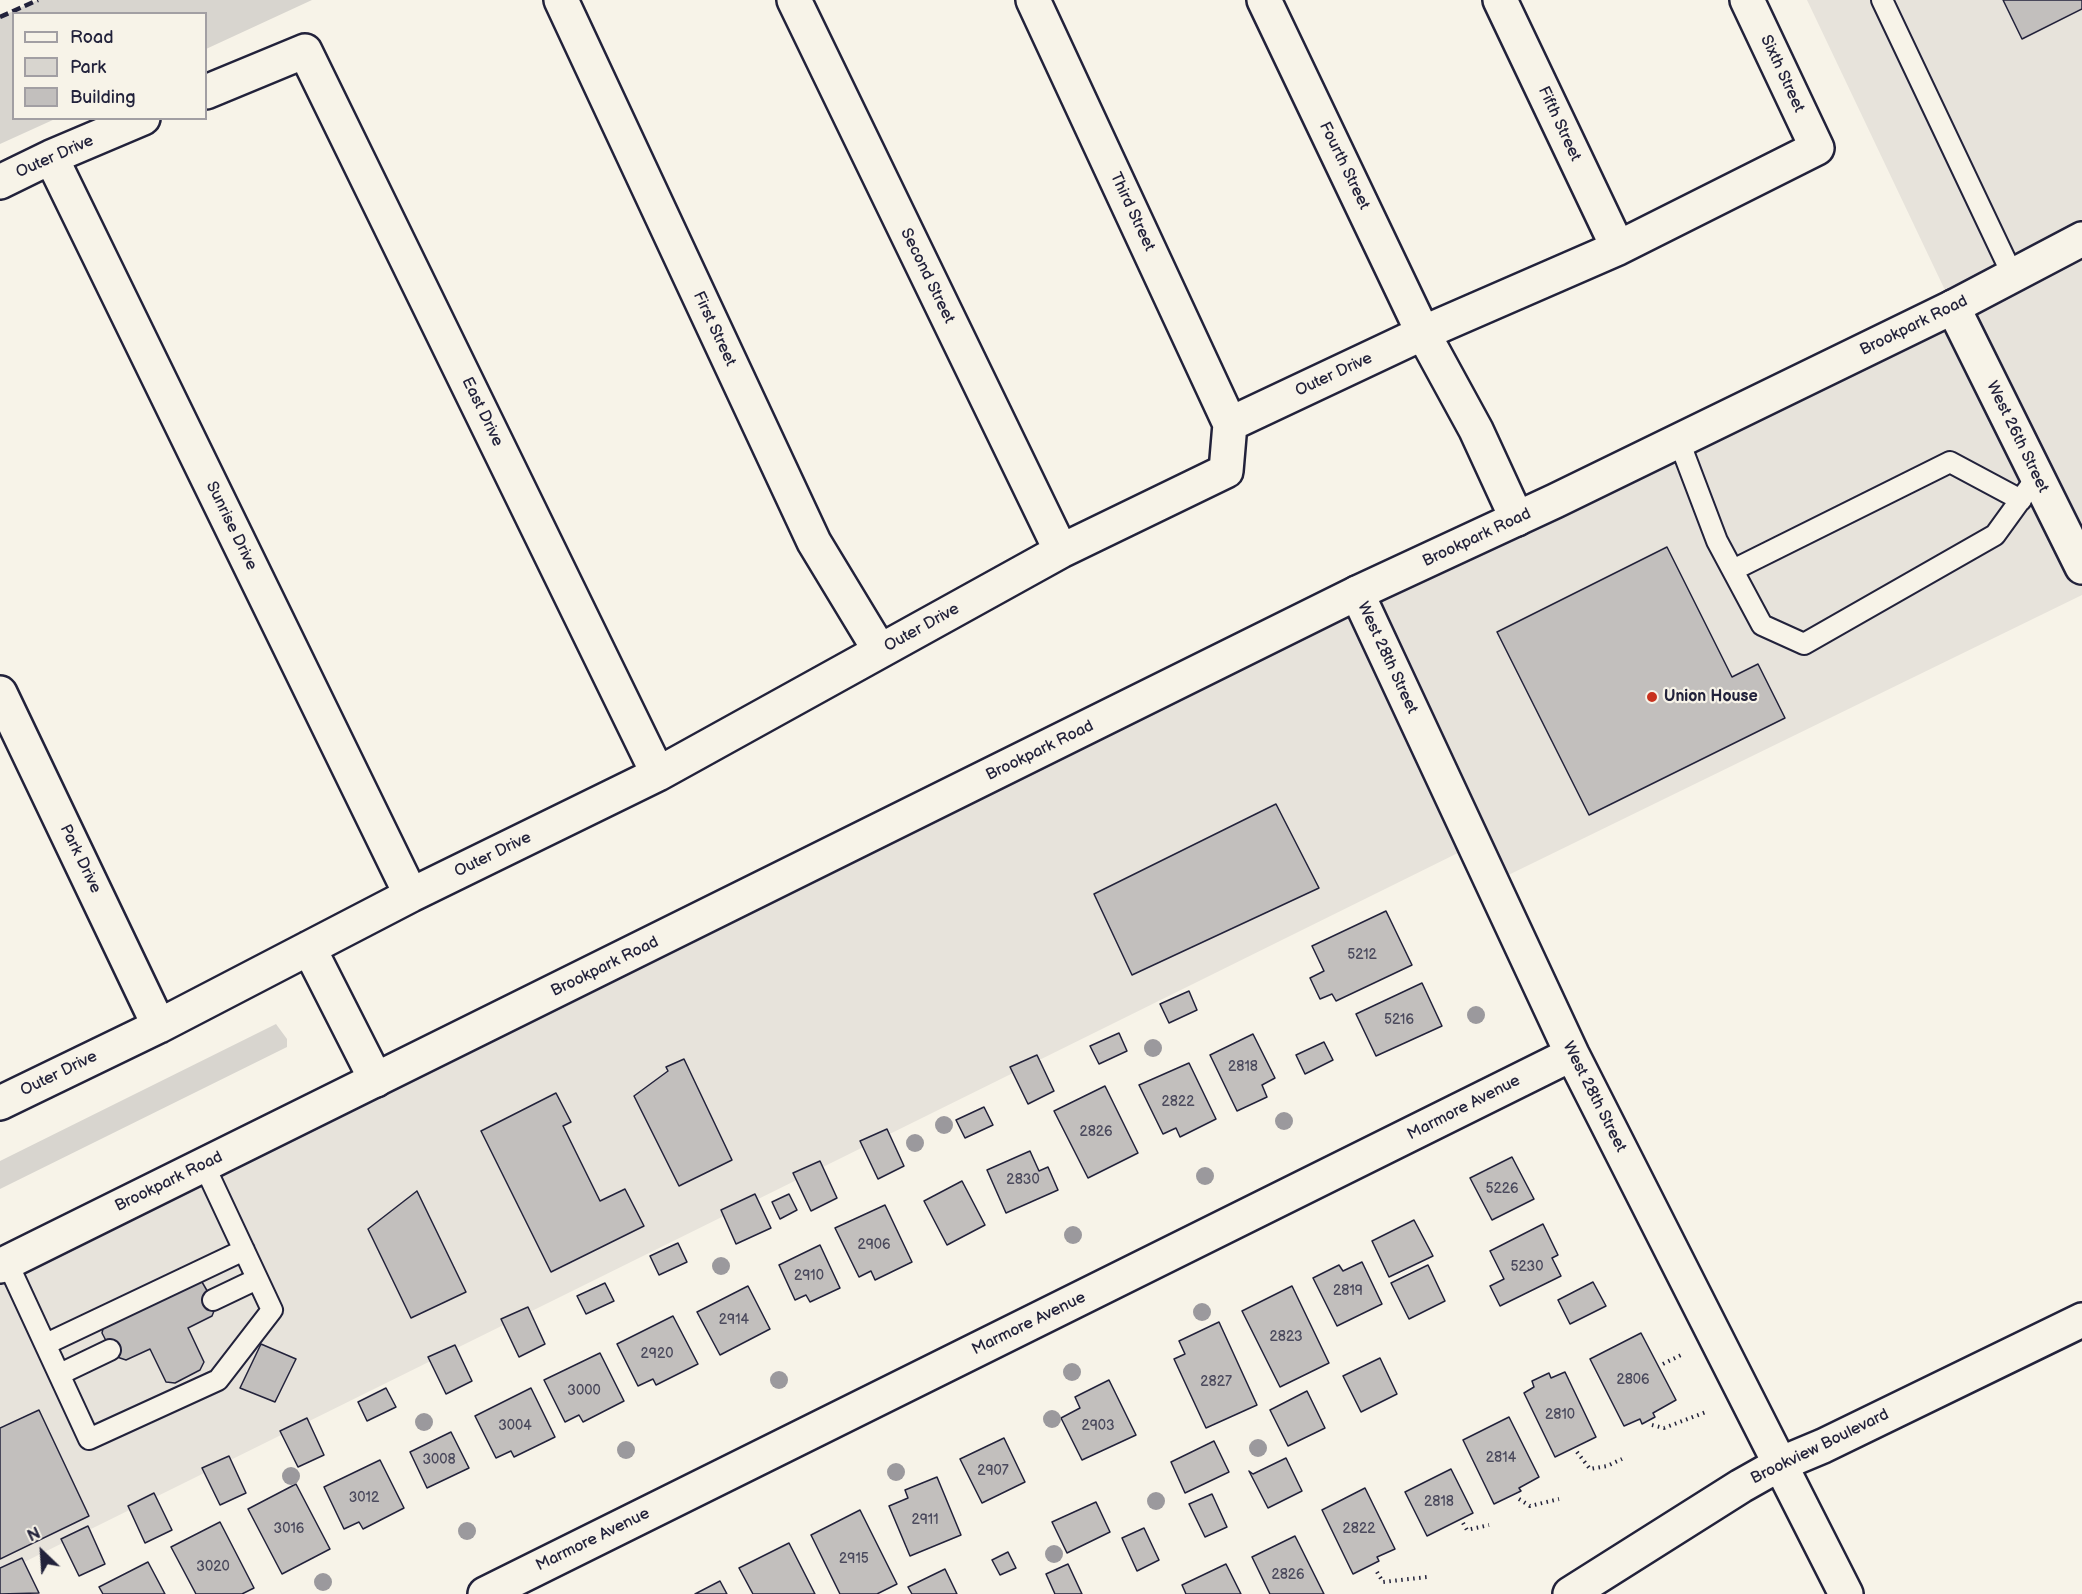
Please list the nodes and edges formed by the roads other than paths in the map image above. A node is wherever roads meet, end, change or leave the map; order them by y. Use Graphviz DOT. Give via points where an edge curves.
graph roads {
  1 [pos="561,0"];
  2 [pos="794,0"];
  3 [pos="1033,0"];
  4 [pos="1264,0"];
  5 [pos="1500,0"];
  6 [pos="1747,0"];
  7 [pos="1882,0"];
  8 [pos="207,92"];
  9 [pos="138,120"];
  10 [pos="1817,148"];
  11 [pos="51,157"];
  12 [pos="0,182"];
  13 [pos="2082,239"];
  14 [pos="1618,248"];
  15 [pos="2013,276"];
  16 [pos="1953,307"];
  17 [pos="1423,333"];
  18 [pos="1230,424"];
  19 [pos="1679,441"];
  20 [pos="2029,489"];
  21 [pos="1517,519"];
  22 [pos="1061,551"];
  23 [pos="2082,567"];
  24 [pos="1733,570"];
  25 [pos="1357,593"];
  26 [pos="880,651"];
  27 [pos="0,693"];
  28 [pos="658,774"];
  29 [pos="411,895"];
  30 [pos="309,948"];
  31 [pos="159,1026"];
  32 [pos="1572,1054"];
  33 [pos="376,1080"];
  34 [pos="0,1103"];
  35 [pos="204,1165"];
  36 [pos="244,1250"];
  37 [pos="4,1264"];
  38 [pos="257,1279"];
  39 [pos="213,1300"];
  40 [pos="2082,1320"];
  41 [pos="46,1344"];
  42 [pos="110,1350"];
  43 [pos="60,1374"];
  44 [pos="1780,1464"];
  45 [pos="485,1594"];
  46 [pos="1570,1594"];
  47 [pos="1846,1594"];
  1 -- 26 [label="street, First Street" via="814,542"];
  2 -- 22 [label="street, Second Street"];
  3 -- 18 [label="street, Third Street"];
  4 -- 17 [label="street, Fourth Street"];
  5 -- 14 [label="street, Fifth Street"];
  6 -- 10 [label="street, Sixth Street"];
  7 -- 15 [label="lane"];
  8 -- 28 [label="street, East Drive" via="305,51"];
  9 -- 11 [label="street, Outer Drive"];
  10 -- 14 [label="street, Outer Drive"];
  11 -- 12 [label="street, Outer Drive"];
  11 -- 29 [label="street, Sunrise Drive"];
  13 -- 15 [label="street, Brookpark Road"];
  14 -- 17 [label="street, Outer Drive"];
  15 -- 16 [label="street, Brookpark Road"];
  16 -- 19 [label="street, Brookpark Road"];
  16 -- 20 [label="street, West 26th Street"];
  17 -- 18 [label="street, Outer Drive"];
  17 -- 21 [label="street, Fourth Street" via="1476,430"];
  18 -- 22 [label="street, Outer Drive" via="1226,471"];
  19 -- 21 [label="street, Brookpark Road"];
  19 -- 24 [label="lane" via="1717,541"];
  20 -- 23 [label="street, West 26th Street"];
  20 -- 24 [label="lane" via="1950,462"];
  20 -- 24 [label="lane" via="1995,535 1804,644 1762,625"];
  21 -- 25 [label="street, Brookpark Road"];
  22 -- 26 [label="street, Outer Drive"];
  25 -- 32 [label="street, West 28th Street"];
  25 -- 33 [label="street, Brookpark Road"];
  26 -- 28 [label="street, Outer Drive"];
  27 -- 31 [label="street, Park Drive"];
  28 -- 29 [label="street, Outer Drive"];
  29 -- 30 [label="street, Outer Drive"];
  30 -- 31 [label="street, Outer Drive"];
  30 -- 33 [label="street"];
  31 -- 34 [label="street, Outer Drive"];
  32 -- 44 [label="street, West 28th Street"];
  32 -- 45 [label="street, Marmore Avenue"];
  33 -- 35 [label="street, Brookpark Road"];
  35 -- 36 [label="lane"];
  35 -- 37 [label="street, Brookpark Road"];
  36 -- 38 [label="lane"];
  36 -- 41 [label="lane"];
  37 -- 41 [label="lane"];
  38 -- 39 [label="lane"];
  38 -- 43 [label="lane" via="272,1310 218,1380 89,1439"];
  40 -- 44 [label="street, Brookview Boulevard"];
  41 -- 43 [label="lane"];
  42 -- 43 [label="lane"];
  44 -- 46 [label="street, Brookview Boulevard"];
  44 -- 47 [label="street, West 28th Street"];
}
